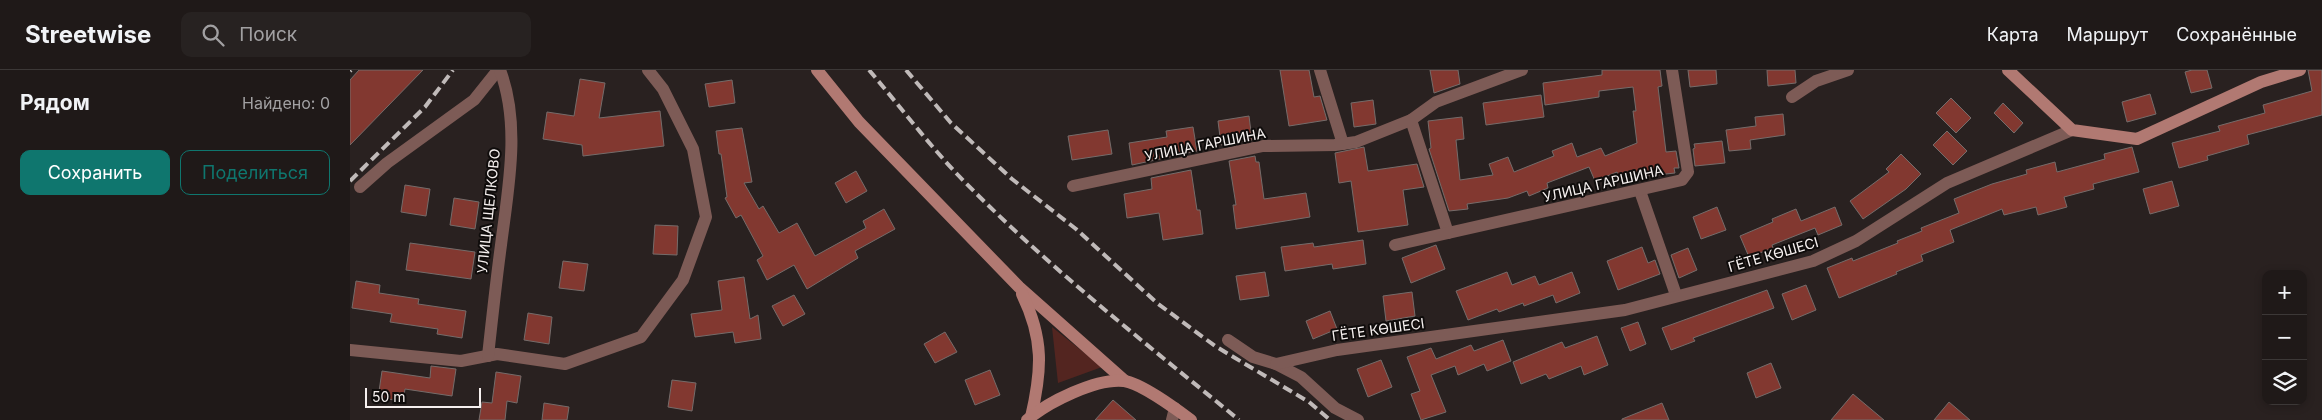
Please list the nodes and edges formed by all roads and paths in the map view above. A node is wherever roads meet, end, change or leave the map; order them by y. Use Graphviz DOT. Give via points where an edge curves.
graph roads {
  1 [pos="499,70"];
  2 [pos="648,70"];
  3 [pos="817,70"];
  4 [pos="1320,70"];
  5 [pos="1522,70"];
  6 [pos="1672,70"];
  7 [pos="1848,70"];
  8 [pos="2008,70"];
  9 [pos="2300,70"];
  10 [pos="1792,97"];
  11 [pos="1411,120"];
  12 [pos="2072,130"];
  13 [pos="1343,144"];
  14 [pos="1073,186"];
  15 [pos="360,187"];
  16 [pos="1640,191"];
  17 [pos="1448,233"];
  18 [pos="1395,245"];
  19 [pos="1019,287"];
  20 [pos="1676,296"];
  21 [pos="1228,340"];
  22 [pos="350,350"];
  23 [pos="488,356"];
  24 [pos="1276,364"];
  25 [pos="1124,381"];
  26 [pos="1173,414"];
  27 [pos="1029,419"];
  28 [pos="1184,420"];
  29 [pos="1191,420"];
  30 [pos="1358,420"];
  1 -- 15 [label="street" via="474,100 387,163"];
  1 -- 23 [label="street, УЛИЦА ЩЕЛКОВО" via="510,117 511,168"];
  2 -- 23 [label="street" via="663,89 693,149 706,217 683,280 641,337 565,364 497,354"];
  3 -- 19 [label="street" via="859,122"];
  4 -- 13 [label="street"];
  5 -- 11 [label="street, УЛИЦА ГАРШИНА" via="1436,102"];
  6 -- 16 [label="street, УЛИЦА ГАРШИНА" via="1688,172 1682,180"];
  7 -- 10 [label="street" via="1816,81"];
  8 -- 12 [label="street"];
  9 -- 12 [label="street" via="2261,82 2137,139"];
  11 -- 13 [label="street, УЛИЦА ГАРШИНА"];
  11 -- 17 [label="street"];
  12 -- 20 [label="street, ГЁТЕ КӨШЕСІ" via="1947,183 1856,241 1813,261"];
  13 -- 14 [label="street, УЛИЦА ГАРШИНА" via="1263,146"];
  16 -- 17 [label="street, УЛИЦА ГАРШИНА"];
  16 -- 20 [label="street"];
  17 -- 18 [label="street, УЛИЦА ГАРШИНА"];
  19 -- 25 [label="street"];
  19 -- 27 [label="street" via="1032,314 1039,342 1039,381"];
  20 -- 24 [label="street, ГЁТЕ КӨШЕСІ" via="1625,310 1336,350"];
  21 -- 24 [label="street" via="1253,357"];
  22 -- 23 [label="street" via="460,361"];
  24 -- 30 [label="street" via="1301,377 1335,408"];
  25 -- 26 [label="street" via="1152,393"];
  25 -- 27 [label="street" via="1068,395"];
  26 -- 28 [label="street"];
  26 -- 29 [label="street"];
}
